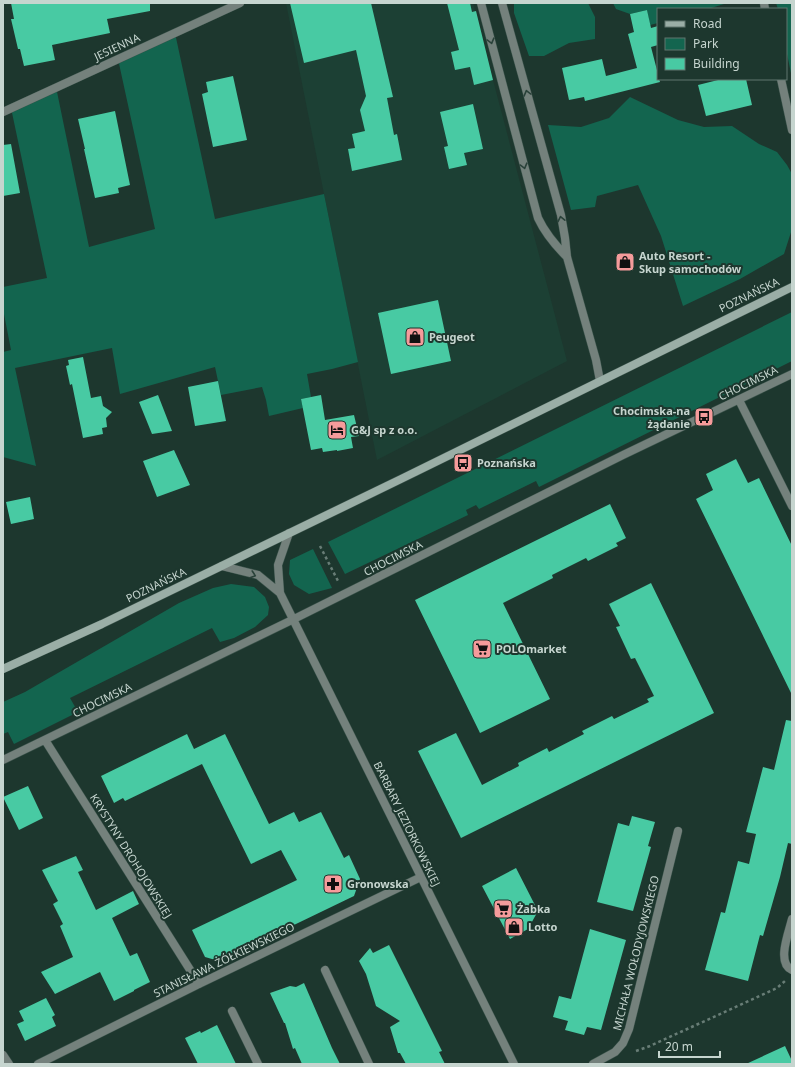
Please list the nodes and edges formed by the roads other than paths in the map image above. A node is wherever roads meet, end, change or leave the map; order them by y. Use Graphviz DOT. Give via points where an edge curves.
graph roads {
  1 [pos="240,3"];
  2 [pos="481,3"];
  3 [pos="502,3"];
  4 [pos="781,80"];
  5 [pos="3,112"];
  6 [pos="792,130"];
  7 [pos="567,257"];
  8 [pos="792,287"];
  9 [pos="792,374"];
  10 [pos="600,381"];
  11 [pos="739,400"];
  12 [pos="792,506"];
  13 [pos="289,533"];
  14 [pos="222,566"];
  15 [pos="280,593"];
  16 [pos="294,619"];
  17 [pos="3,669"];
  18 [pos="45,740"];
  19 [pos="3,760"];
  20 [pos="678,831"];
  21 [pos="421,877"];
  22 [pos="792,919"];
  23 [pos="325,970"];
  24 [pos="792,970"];
  25 [pos="199,984"];
  26 [pos="232,1011"];
  27 [pos="3,1055"];
  28 [pos="9,1064"];
  29 [pos="38,1064"];
  30 [pos="258,1064"];
  31 [pos="369,1064"];
  32 [pos="514,1064"];
  33 [pos="593,1064"];
  1 -- 5 [label="street, JESIENNA"];
  2 -- 7 [label="street, one-way" via="538,218 554,243"];
  7 -- 3 [label="street, one-way" via="561,215"];
  4 -- 6 [label="street"];
  7 -- 10 [label="street"];
  8 -- 10 [label="main road, POZNAŃSKA"];
  9 -- 11 [label="street, CHOCIMSKA"];
  10 -- 13 [label="main road, POZNAŃSKA"];
  11 -- 12 [label="street"];
  11 -- 16 [label="street, CHOCIMSKA" via="616,458"];
  13 -- 14 [label="main road, POZNAŃSKA"];
  13 -- 15 [label="street, BARBARY JEZIORKOWSKIEJ" via="278,565"];
  14 -- 15 [label="street, BARBARY JEZIORKOWSKIEJ, one-way" via="258,575"];
  14 -- 17 [label="main road, POZNAŃSKA"];
  15 -- 16 [label="street, BARBARY JEZIORKOWSKIEJ"];
  16 -- 18 [label="street, CHOCIMSKA"];
  16 -- 21 [label="street, BARBARY JEZIORKOWSKIEJ"];
  18 -- 19 [label="street, CHOCIMSKA"];
  18 -- 25 [label="street, KRYSTYNY DROHOJOWSKIEJ"];
  20 -- 33 [label="street, MICHAŁA WOŁODYJOWSKIEGO" via="629,1029 623,1043 615,1052"];
  21 -- 25 [label="street, STANISŁAWA ŻÓŁKIEWSKIEGO"];
  21 -- 32 [label="street, BARBARY JEZIORKOWSKIEJ"];
  22 -- 24 [label="street" via="783,953 786,965"];
  23 -- 31 [label="street"];
  25 -- 29 [label="street, STANISŁAWA ŻÓŁKIEWSKIEGO"];
  26 -- 30 [label="street"];
  27 -- 28 [label="street"];
}
